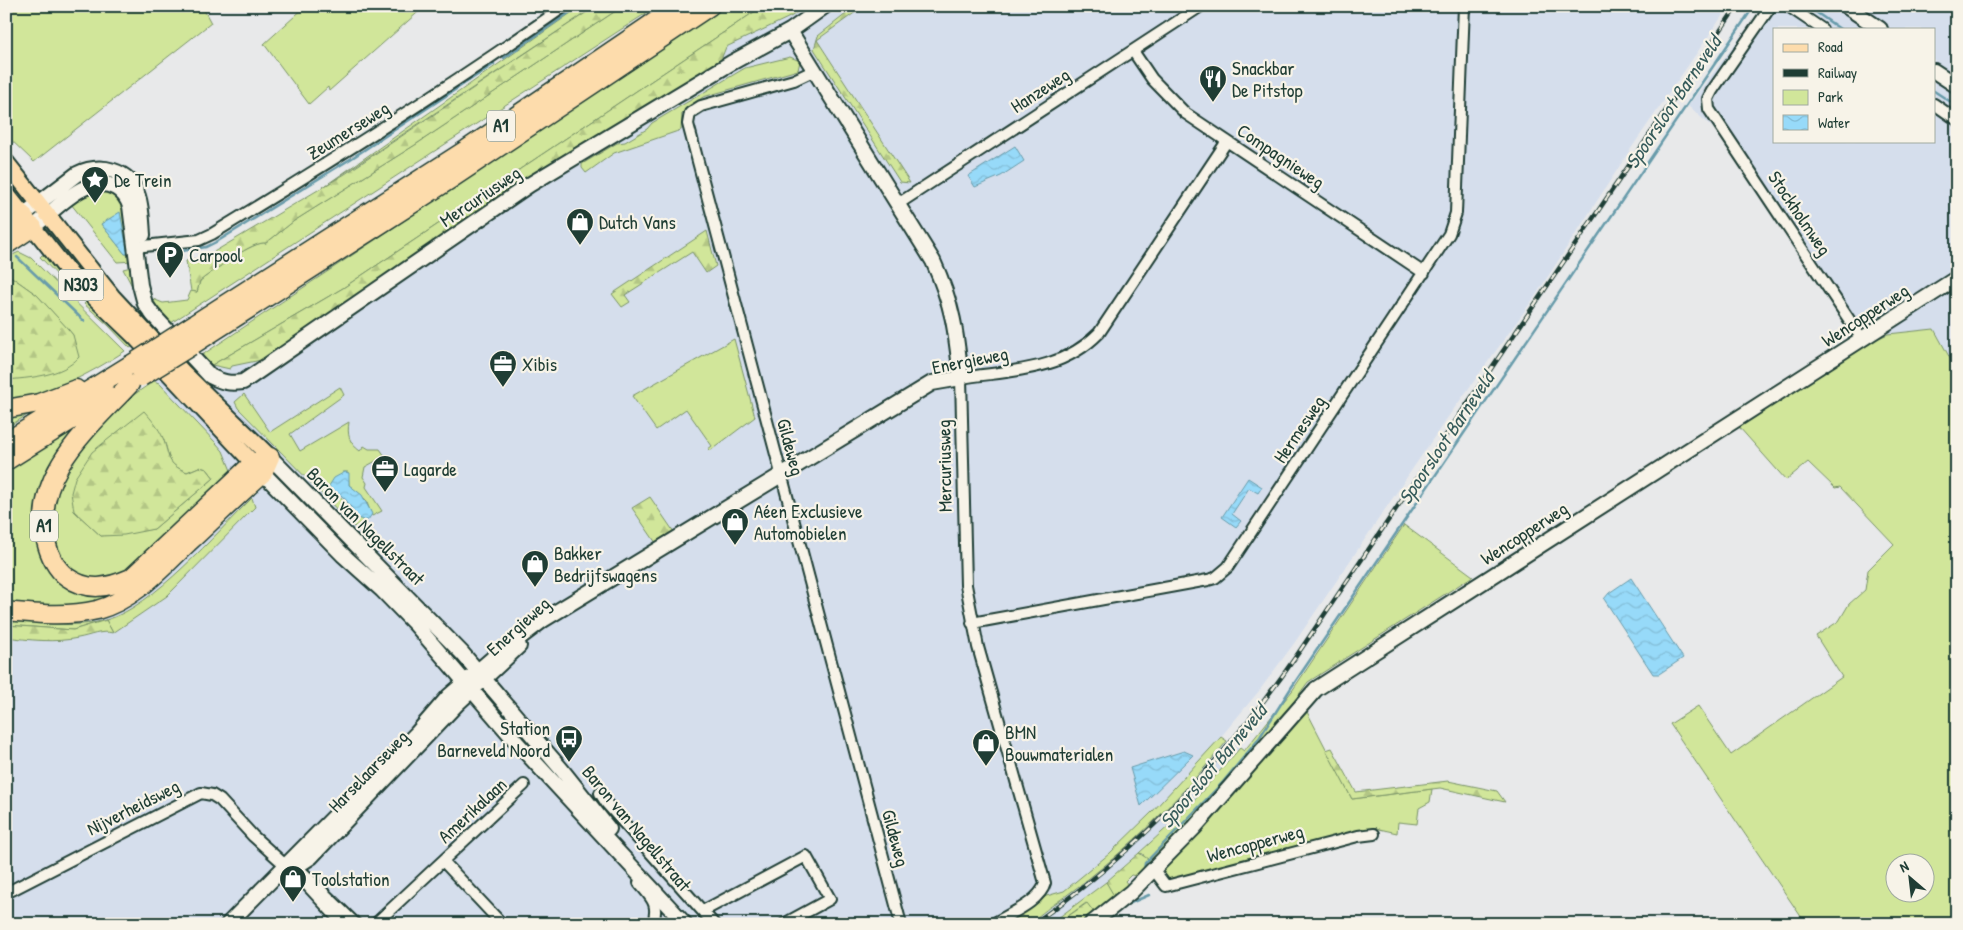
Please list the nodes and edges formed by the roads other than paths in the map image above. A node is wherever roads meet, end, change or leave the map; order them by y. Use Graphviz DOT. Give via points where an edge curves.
graph roads {
  1 [pos="565,6"];
  2 [pos="678,6"];
  3 [pos="710,6"];
  4 [pos="826,6"];
  5 [pos="837,6"];
  6 [pos="1201,6"];
  7 [pos="1464,6"];
  8 [pos="1771,6"];
  9 [pos="1788,6"];
  10 [pos="1838,6"];
  11 [pos="1846,6"];
  12 [pos="1821,28"];
  13 [pos="1870,28"];
  14 [pos="1879,28"];
  15 [pos="792,34"];
  16 [pos="1133,51"];
  17 [pos="1936,66"];
  18 [pos="815,70"];
  19 [pos="1936,72"];
  20 [pos="1957,80"];
  21 [pos="1957,86"];
  22 [pos="1936,105"];
  23 [pos="1957,120"];
  24 [pos="1227,141"];
  25 [pos="6,162"];
  26 [pos="6,193"];
  27 [pos="39,202"];
  28 [pos="898,204"];
  29 [pos="49,215"];
  30 [pos="28,221"];
  31 [pos="6,227"];
  32 [pos="6,245"];
  33 [pos="140,247"];
  34 [pos="1424,272"];
  35 [pos="1957,278"];
  36 [pos="186,339"];
  37 [pos="1862,339"];
  38 [pos="129,375"];
  39 [pos="960,378"];
  40 [pos="6,409"];
  41 [pos="6,442"];
  42 [pos="6,461"];
  43 [pos="262,464"];
  44 [pos="780,476"];
  45 [pos="6,612"];
  46 [pos="972,623"];
  47 [pos="480,676"];
  48 [pos="469,686"];
  49 [pos="524,785"];
  50 [pos="600,793"];
  51 [pos="1374,834"];
  52 [pos="310,857"];
  53 [pos="443,861"];
  54 [pos="626,861"];
  55 [pos="292,866"];
  56 [pos="1154,870"];
  57 [pos="315,882"];
  58 [pos="6,893"];
  59 [pos="703,911"];
  60 [pos="228,924"];
  61 [pos="343,924"];
  62 [pos="356,924"];
  63 [pos="375,924"];
  64 [pos="502,924"];
  65 [pos="653,924"];
  66 [pos="685,924"];
  67 [pos="692,924"];
  68 [pos="714,924"];
  69 [pos="784,924"];
  70 [pos="901,924"];
  71 [pos="993,924"];
  72 [pos="1091,924"];
  1 -- 33 [label="street, Zeumerseweg" via="354,148 212,234 199,240"];
  2 -- 36 [label="highway, A1"];
  3 -- 36 [label="highway, A1" via="451,179"];
  4 -- 15 [label="street"];
  5 -- 15 [label="street"];
  6 -- 16 [label="street, Hanzeweg"];
  7 -- 34 [label="street, Hermesweg" via="1456,213 1449,234"];
  8 -- 37 [label="street, Stockholmweg" via="1712,91 1708,99 1709,110"];
  9 -- 12 [label="street"];
  10 -- 13 [label="street"];
  11 -- 14 [label="street"];
  15 -- 18 [label="street, Mercuriusweg"];
  15 -- 33 [label="street, Mercuriusweg" via="759,58 720,72 536,180 255,371 231,374 199,363 157,319"];
  16 -- 24 [label="street, Compagnieweg" via="1171,100"];
  16 -- 28 [label="street, Hanzeweg"];
  17 -- 20 [label="street"];
  18 -- 28 [label="street, Mercuriusweg"];
  18 -- 44 [label="street, Gildeweg" via="794,80 700,106 690,113 688,124"];
  19 -- 21 [label="street"];
  22 -- 23 [label="street"];
  24 -- 34 [label="street, Compagnieweg"];
  24 -- 39 [label="street, Energieweg" via="1099,333 1088,344 1049,364"];
  25 -- 27 [label="main road, Baron van Nagellstraat / N303"];
  26 -- 30 [label="main road, Baron van Nagellstraat / N303"];
  27 -- 29 [label="main road, Baron van Nagellstraat / N303"];
  27 -- 30 [label="street, Mercuriusweg"];
  27 -- 33 [label="street, Mercuriusweg" via="86,170 103,168 114,171 128,179 137,191"];
  28 -- 39 [label="street, Mercuriusweg" via="933,261 946,290 956,324"];
  29 -- 30 [label="street, Mercuriusweg"];
  29 -- 33 [label="street, Mercuriusweg" via="88,185 112,186 129,203"];
  29 -- 43 [label="main road, Baron van Nagellstraat / N303" via="112,296"];
  30 -- 31 [label="highway"];
  30 -- 32 [label="highway"];
  30 -- 43 [label="main road, Baron van Nagellstraat / N303" via="71,275"];
  34 -- 46 [label="street, Hermesweg" via="1222,573 1208,580"];
  35 -- 37 [label="street, Wencopperweg"];
  36 -- 38 [label="highway, A1, bridge"];
  37 -- 56 [label="street, Wencopperweg" via="1316,689"];
  38 -- 40 [label="highway, A1" via="40,403"];
  38 -- 41 [label="highway, A1"];
  38 -- 42 [label="highway, A1"];
  38 -- 43 [label="highway, A1" via="75,441 56,470 48,490 43,515 48,549 62,574 74,582 100,588 115,586 131,578"];
  39 -- 44 [label="street, Energieweg" via="932,384"];
  39 -- 46 [label="street, Mercuriusweg" via="966,585"];
  43 -- 45 [label="highway" via="150,580 123,599 78,614"];
  43 -- 47 [label="street, Baron van Nagellstraat" via="421,609"];
  43 -- 48 [label="street, Baron van Nagellstraat" via="343,555 392,600"];
  44 -- 47 [label="street, Energieweg" via="576,600"];
  44 -- 70 [label="street, Gildeweg"];
  46 -- 71 [label="street, Mercuriusweg" via="1044,874 1043,888 1032,900"];
  47 -- 48 [label="street, Harselaarseweg"];
  47 -- 67 [label="street, Baron van Nagellstraat"];
  48 -- 52 [label="street, Harselaarseweg"];
  48 -- 54 [label="street, Baron van Nagellstraat"];
  48 -- 55 [label="street, Harselaarseweg"];
  49 -- 53 [label="street, Amerikalaan"];
  50 -- 59 [label="street" via="606,804"];
  51 -- 56 [label="street, Wencopperweg" via="1166,886"];
  52 -- 55 [label="street, Harselaarseweg"];
  52 -- 57 [label="street"];
  53 -- 63 [label="street, Amerikalaan"];
  53 -- 64 [label="street, Amerikalaan"];
  54 -- 65 [label="street, Baron van Nagellstraat" via="657,910"];
  54 -- 66 [label="street, Baron van Nagellstraat"];
  55 -- 57 [label="street"];
  55 -- 58 [label="street, Nijverheidsweg" via="253,836 220,800 201,793"];
  55 -- 60 [label="street, Harselaarseweg" via="272,880"];
  55 -- 61 [label="street"];
  56 -- 72 [label="street, Wencopperweg"];
  57 -- 62 [label="street"];
  59 -- 68 [label="street"];
  59 -- 69 [label="street" via="806,856 830,899"];
}
